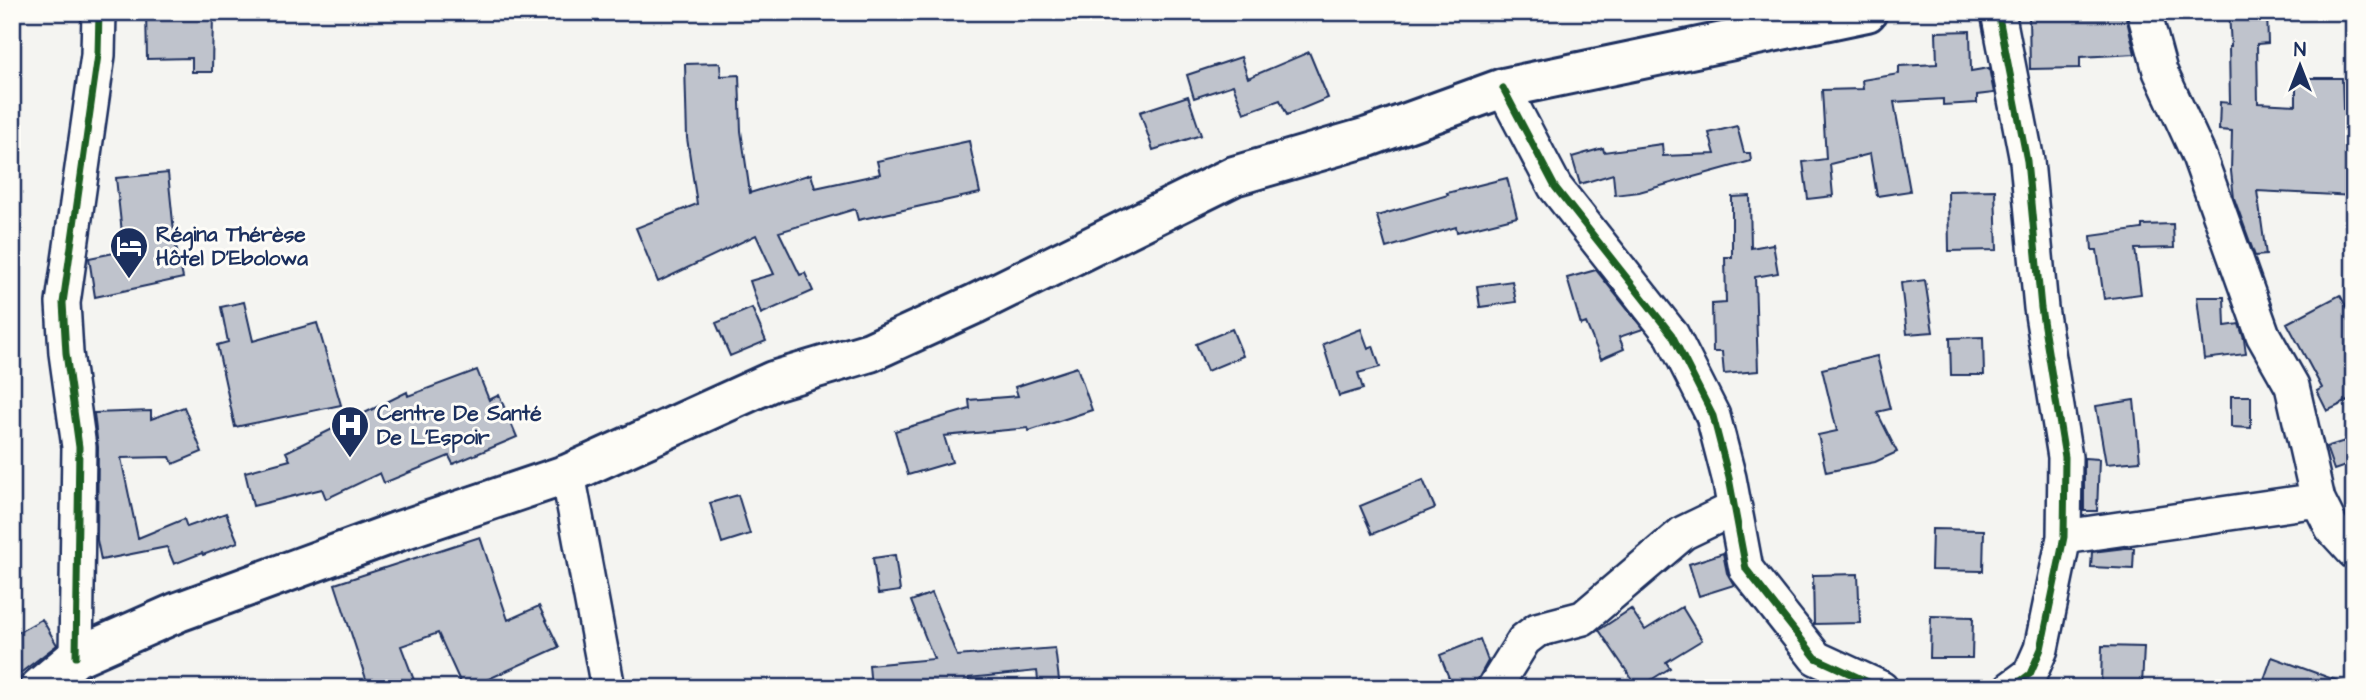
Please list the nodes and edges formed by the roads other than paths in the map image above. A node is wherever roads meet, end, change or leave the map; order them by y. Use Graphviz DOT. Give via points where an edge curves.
graph roads {
  1 [pos="99,12"];
  2 [pos="1867,12"];
  3 [pos="1998,12"];
  4 [pos="2144,12"];
  5 [pos="1503,88"];
  6 [pos="568,474"];
  7 [pos="2318,500"];
  8 [pos="1735,508"];
  9 [pos="2064,537"];
  10 [pos="2354,552"];
  11 [pos="76,657"];
  12 [pos="1816,673"];
  13 [pos="2026,683"];
  14 [pos="39,688"];
  15 [pos="608,688"];
  16 [pos="1494,688"];
  17 [pos="1881,688"];
  1 -- 11 [label="street" via="98,55 64,303 79,447"];
  2 -- 5 [label="main road"];
  3 -- 9 [label="street" via="2027,161 2041,308 2065,457"];
  4 -- 7 [label="street" via="2161,71 2199,156 2263,335 2292,386"];
  5 -- 6 [label="main road" via="1368,136 1234,176 870,352 773,381"];
  5 -- 8 [label="street" via="1555,187 1672,335 1713,416"];
  6 -- 11 [label="main road" via="178,612"];
  6 -- 15 [label="street"];
  7 -- 9 [label="street"];
  7 -- 10 [label="street" via="2332,528"];
  8 -- 12 [label="street" via="1746,569"];
  8 -- 16 [label="street" via="1683,533 1583,618 1530,635"];
  9 -- 13 [label="street" via="2041,649"];
  11 -- 14 [label="main road"];
  12 -- 17 [label="street"];
}
